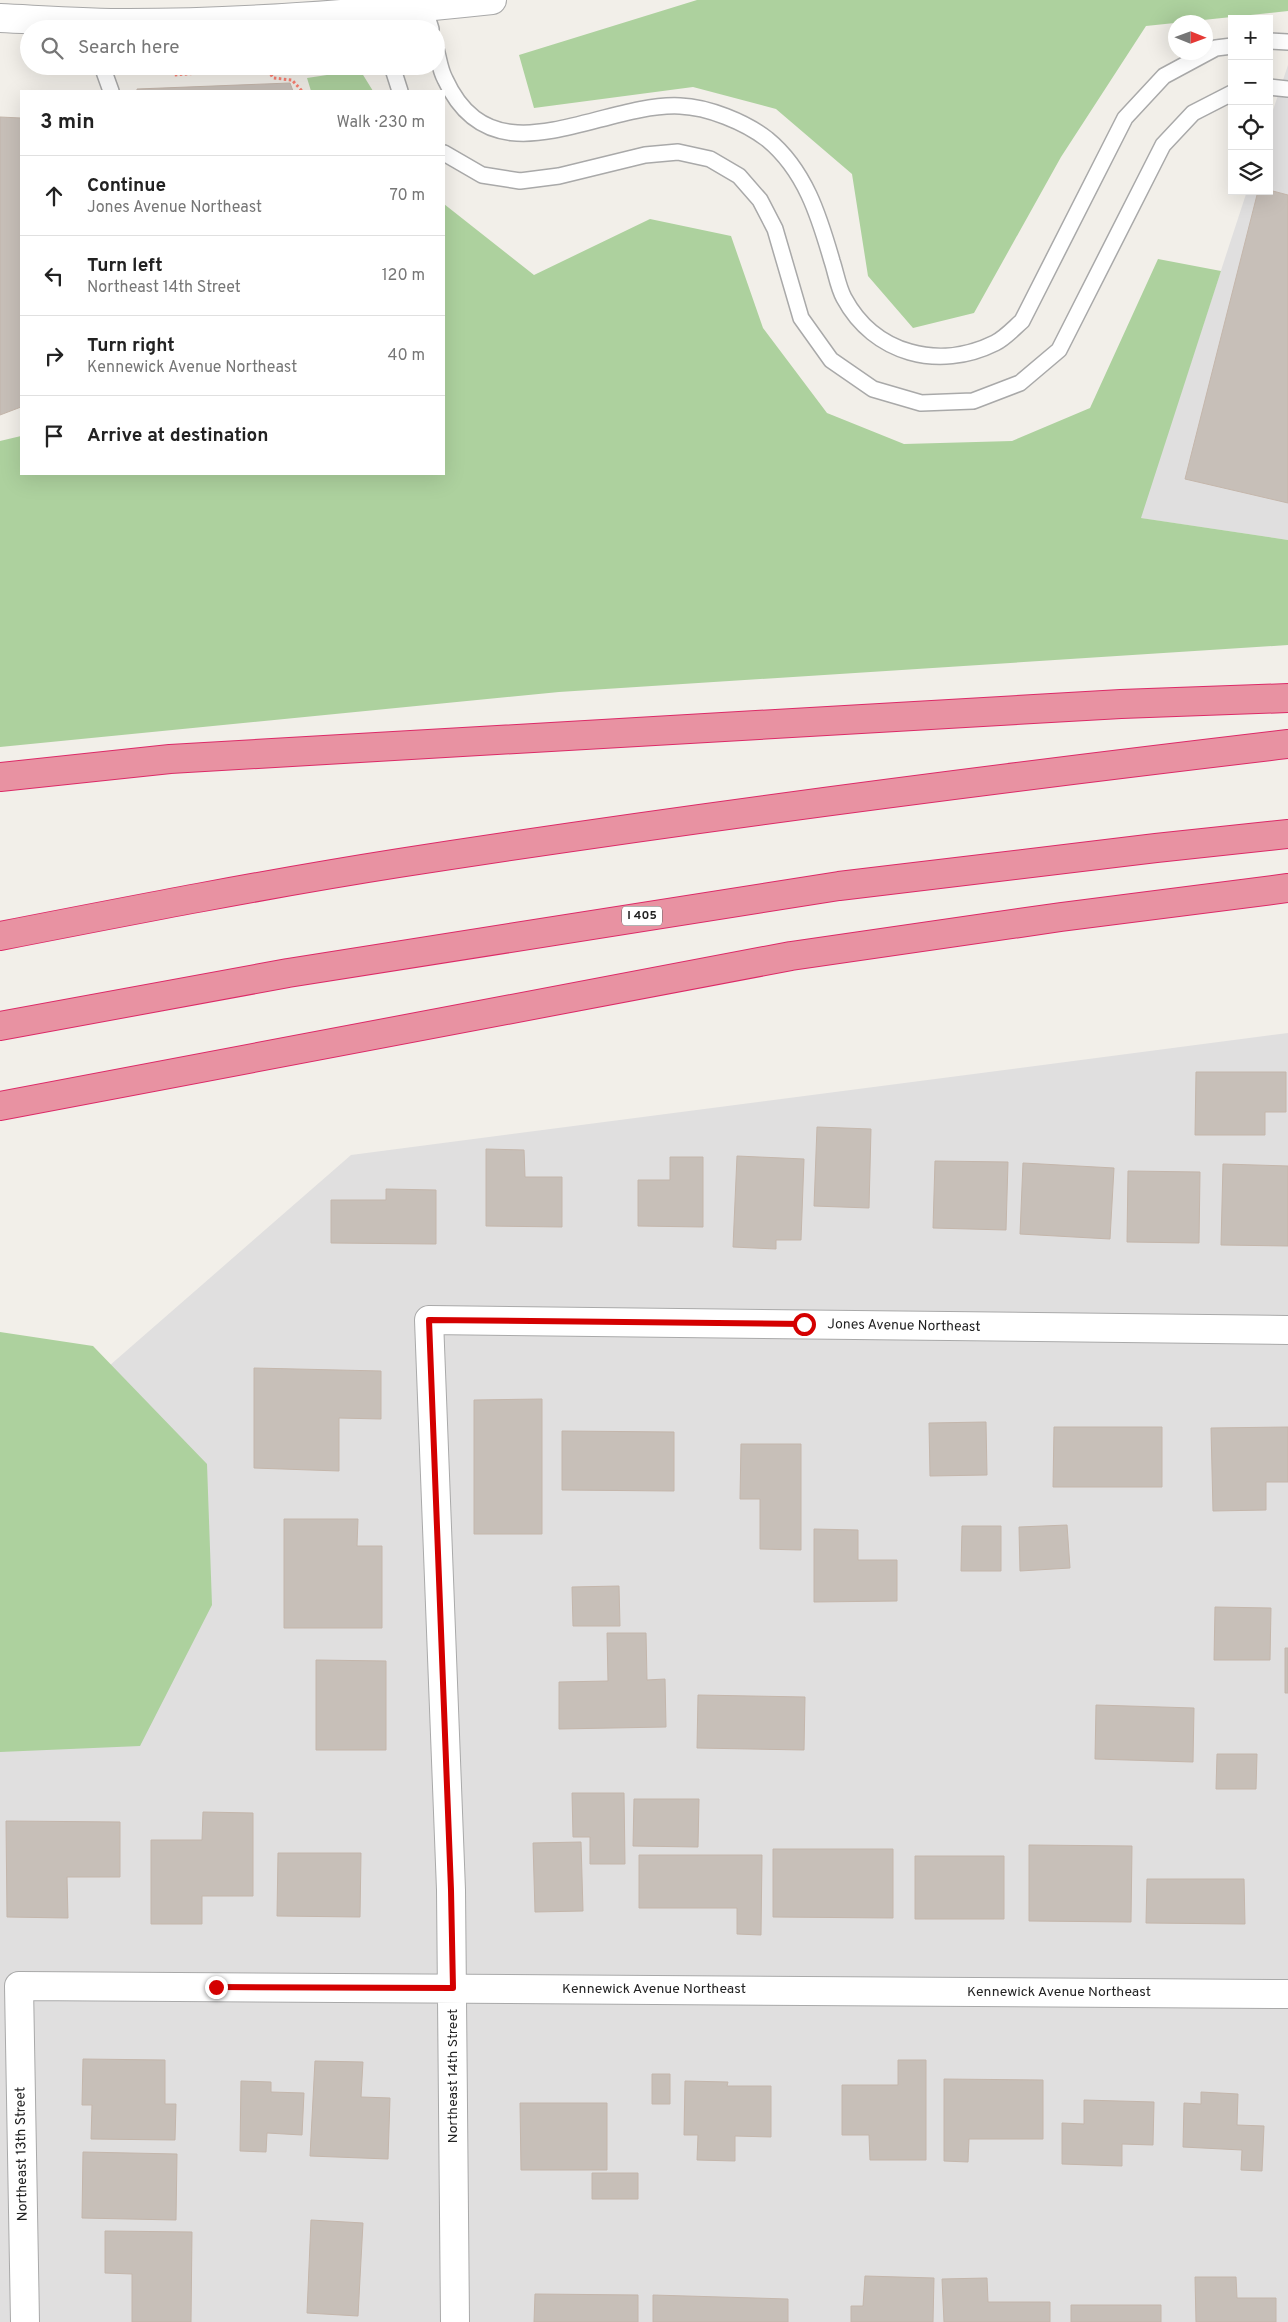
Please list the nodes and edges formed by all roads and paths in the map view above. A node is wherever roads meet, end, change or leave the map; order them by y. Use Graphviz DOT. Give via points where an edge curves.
graph roads {
  1 [pos="492,0"];
  2 [pos="0,18"];
  3 [pos="428,18"];
  4 [pos="25,20"];
  5 [pos="230,20"];
  6 [pos="379,20"];
  7 [pos="1273,40"];
  8 [pos="1288,42"];
  9 [pos="1228,46"];
  10 [pos="105,75"];
  11 [pos="271,75"];
  12 [pos="395,75"];
  13 [pos="443,75"];
  14 [pos="1273,87"];
  15 [pos="1288,89"];
  16 [pos="111,90"];
  17 [pos="301,90"];
  18 [pos="400,90"];
  19 [pos="1228,95"];
  20 [pos="445,154"];
  21 [pos="1288,698"];
  22 [pos="1288,744"];
  23 [pos="0,777"];
  24 [pos="1288,834"];
  25 [pos="1288,888"];
  26 [pos="0,936"];
  27 [pos="0,1026"];
  28 [pos="0,1106"];
  29 [pos="429,1320"];
  30 [pos="1288,1330"];
  31 [pos="19,1986"];
  32 [pos="453,1988"];
  33 [pos="1288,1994"];
  34 [pos="24,2322"];
  35 [pos="455,2322"];
  1 -- 3 [label="street"];
  2 -- 4 [label="street"];
  3 -- 6 [label="street"];
  5 -- 6 [label="street"];
  7 -- 8 [label="lane"];
  9 -- 13 [label="lane" via="1216,48 1164,76 1125,118 1022,321 996,343 963,356 927,357 893,347 864,326 843,298 818,213 799,173 767,139 726,116 681,106 638,109 521,135 496,130 474,119 457,101"];
  10 -- 16 [label="lane"];
  11 -- 17 [label="path" via="292,80"];
  12 -- 18 [label="lane"];
  14 -- 15 [label="lane"];
  19 -- 20 [label="lane" via="1193,113 1163,145 1059,350 1020,383 973,402 921,404 873,389 831,360 801,318 775,229 760,200 738,176 710,159 678,152 646,155 559,176 520,181 482,175"];
  21 -- 23 [label="highway" via="1121,704 180,758"];
  22 -- 26 [label="highway" via="658,824 207,896"];
  24 -- 27 [label="highway, I 405" via="839,886 288,973"];
  25 -- 28 [label="highway" via="791,956"];
  29 -- 30 [label="street, Jones Avenue Northeast"];
  29 -- 32 [label="street, Northeast 14th Street"];
  31 -- 32 [label="street, Kennewick Avenue Northeast"];
  31 -- 34 [label="street, Northeast 13th Street"];
  32 -- 33 [label="street, Kennewick Avenue Northeast"];
  32 -- 35 [label="street, Northeast 14th Street"];
}
